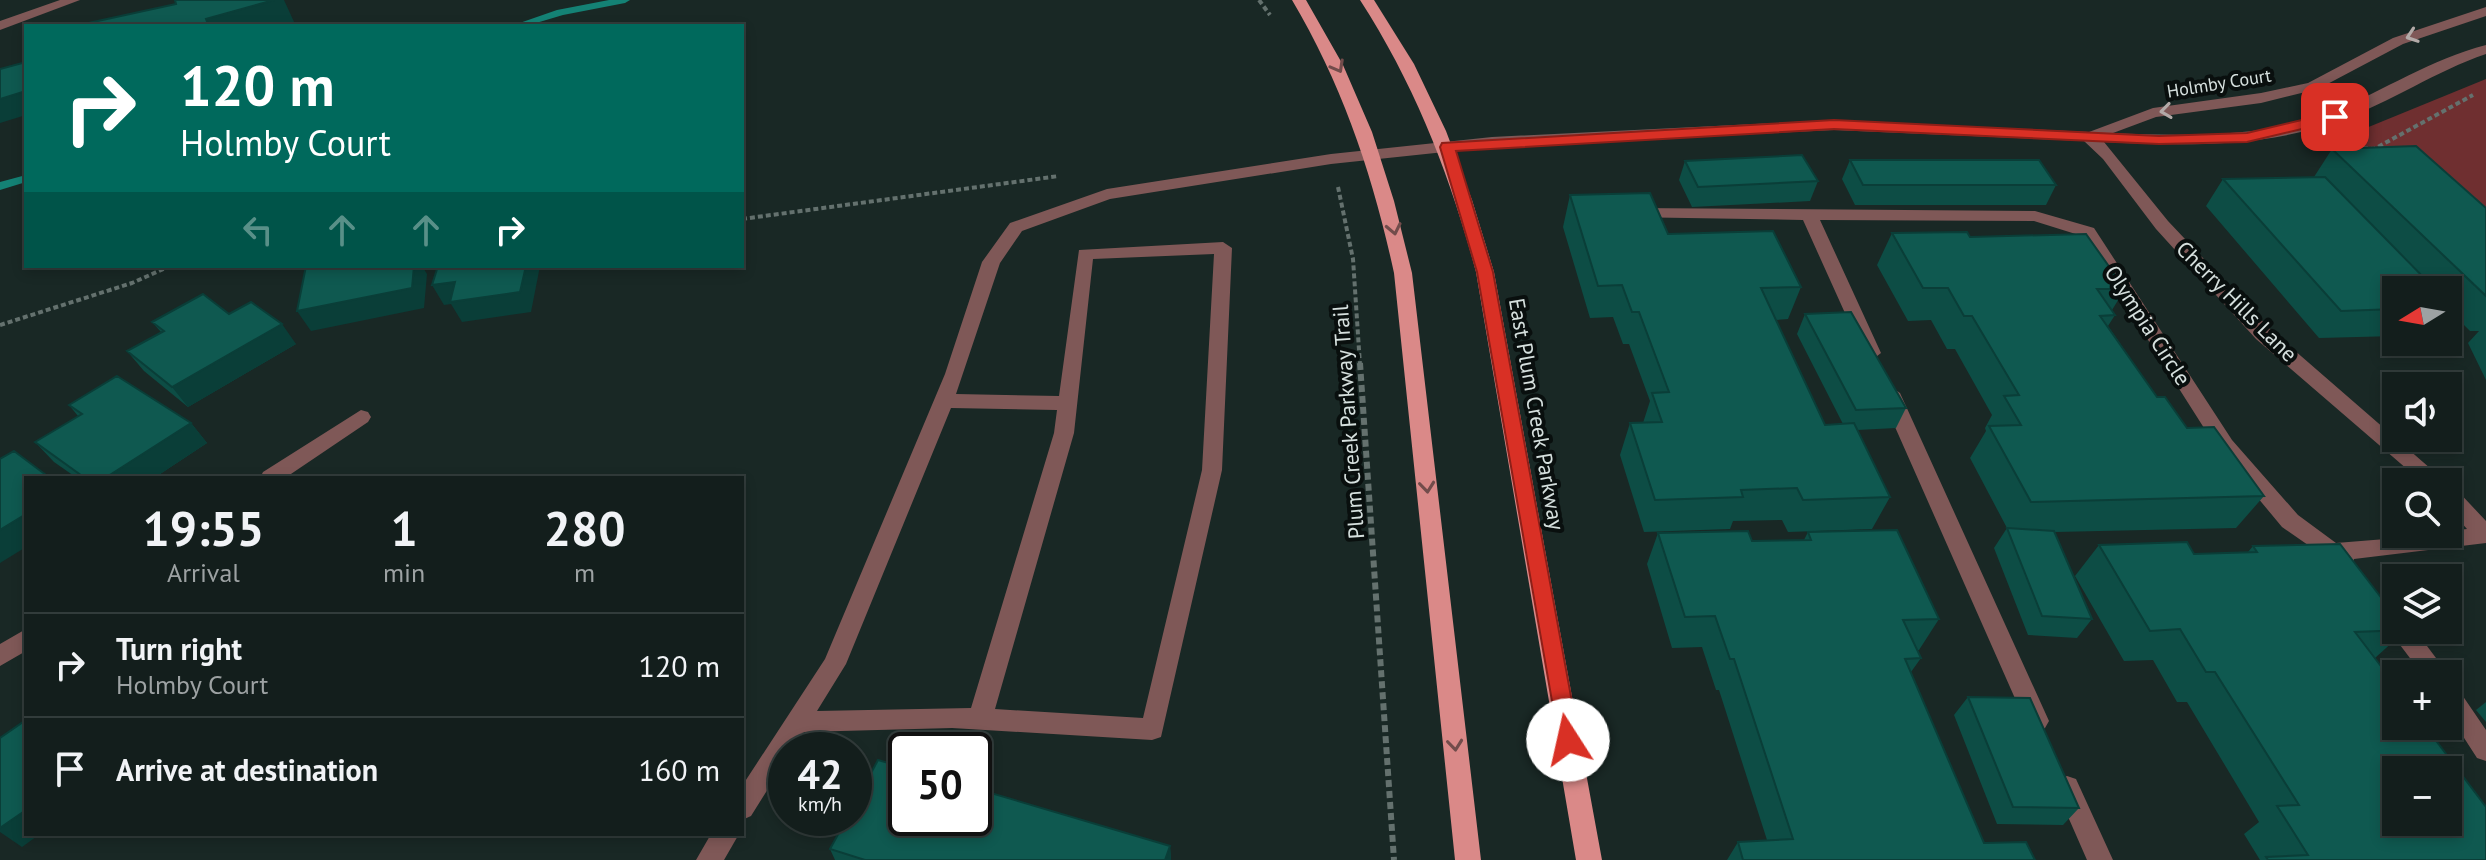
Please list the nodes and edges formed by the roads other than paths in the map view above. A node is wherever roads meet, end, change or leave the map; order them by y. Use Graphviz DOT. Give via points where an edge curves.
graph roads {
  1 [pos="73,0"];
  2 [pos="1299,0"];
  3 [pos="1367,0"];
  4 [pos="2486,11"];
  5 [pos="0,26"];
  6 [pos="2486,49"];
  7 [pos="2089,137"];
  8 [pos="1447,147"];
  9 [pos="1374,154"];
  10 [pos="1619,212"];
  11 [pos="1809,214"];
  12 [pos="943,401"];
  13 [pos="1067,403"];
  14 [pos="361,417"];
  15 [pos="2420,468"];
  16 [pos="273,476"];
  17 [pos="2462,509"];
  18 [pos="2486,535"];
  19 [pos="2336,552"];
  20 [pos="2356,576"];
  21 [pos="24,640"];
  22 [pos="2413,644"];
  23 [pos="0,656"];
  24 [pos="2425,660"];
  25 [pos="2462,714"];
  26 [pos="980,718"];
  27 [pos="797,722"];
  28 [pos="2048,745"];
  29 [pos="2486,750"];
  30 [pos="2061,774"];
  31 [pos="744,805"];
  32 [pos="725,836"];
  33 [pos="709,860"];
  34 [pos="1468,860"];
  35 [pos="1589,860"];
  36 [pos="2100,860"];
  1 -- 5 [label="street"];
  2 -- 9 [label="main road, one-way" via="1345,79"];
  3 -- 8 [label="main road, East Plum Creek Parkway" via="1402,55"];
  4 -- 7 [label="street, Holmby Court, one-way" via="2398,41 2313,86 2153,113"];
  6 -- 7 [label="street, Holmby Court" via="2335,117 2247,137"];
  7 -- 8 [label="street, Holmby Court" via="1834,125"];
  7 -- 15 [label="street, Cherry Hills Lane" via="2263,334"];
  8 -- 9 [label="street, Holmby Court"];
  8 -- 35 [label="main road, East Plum Creek Parkway" via="1485,272"];
  9 -- 12 [label="street, Holmby Court" via="1107,194 1016,227 991,262"];
  9 -- 34 [label="main road, one-way" via="1403,273"];
  10 -- 11 [label="street, Olympia Circle"];
  11 -- 19 [label="street, Olympia Circle" via="2035,216 2088,232 2225,445 2290,521"];
  11 -- 28 [label="street"];
  12 -- 13 [label="street"];
  12 -- 27 [label="street, Holmby Court" via="834,664"];
  13 -- 26 [label="street" via="1064,433"];
  13 -- 26 [label="street" via="1085,254 1223,248 1212,470 1152,729"];
  14 -- 16 [label="street"];
  17 -- 18 [label="street"];
  18 -- 19 [label="street"];
  19 -- 20 [label="street, Olympia Circle"];
  21 -- 23 [label="street"];
  22 -- 24 [label="street"];
  25 -- 29 [label="street"];
  26 -- 27 [label="street"];
  27 -- 31 [label="street, Holmby Court"];
  30 -- 36 [label="street"];
  32 -- 33 [label="street"];
}
